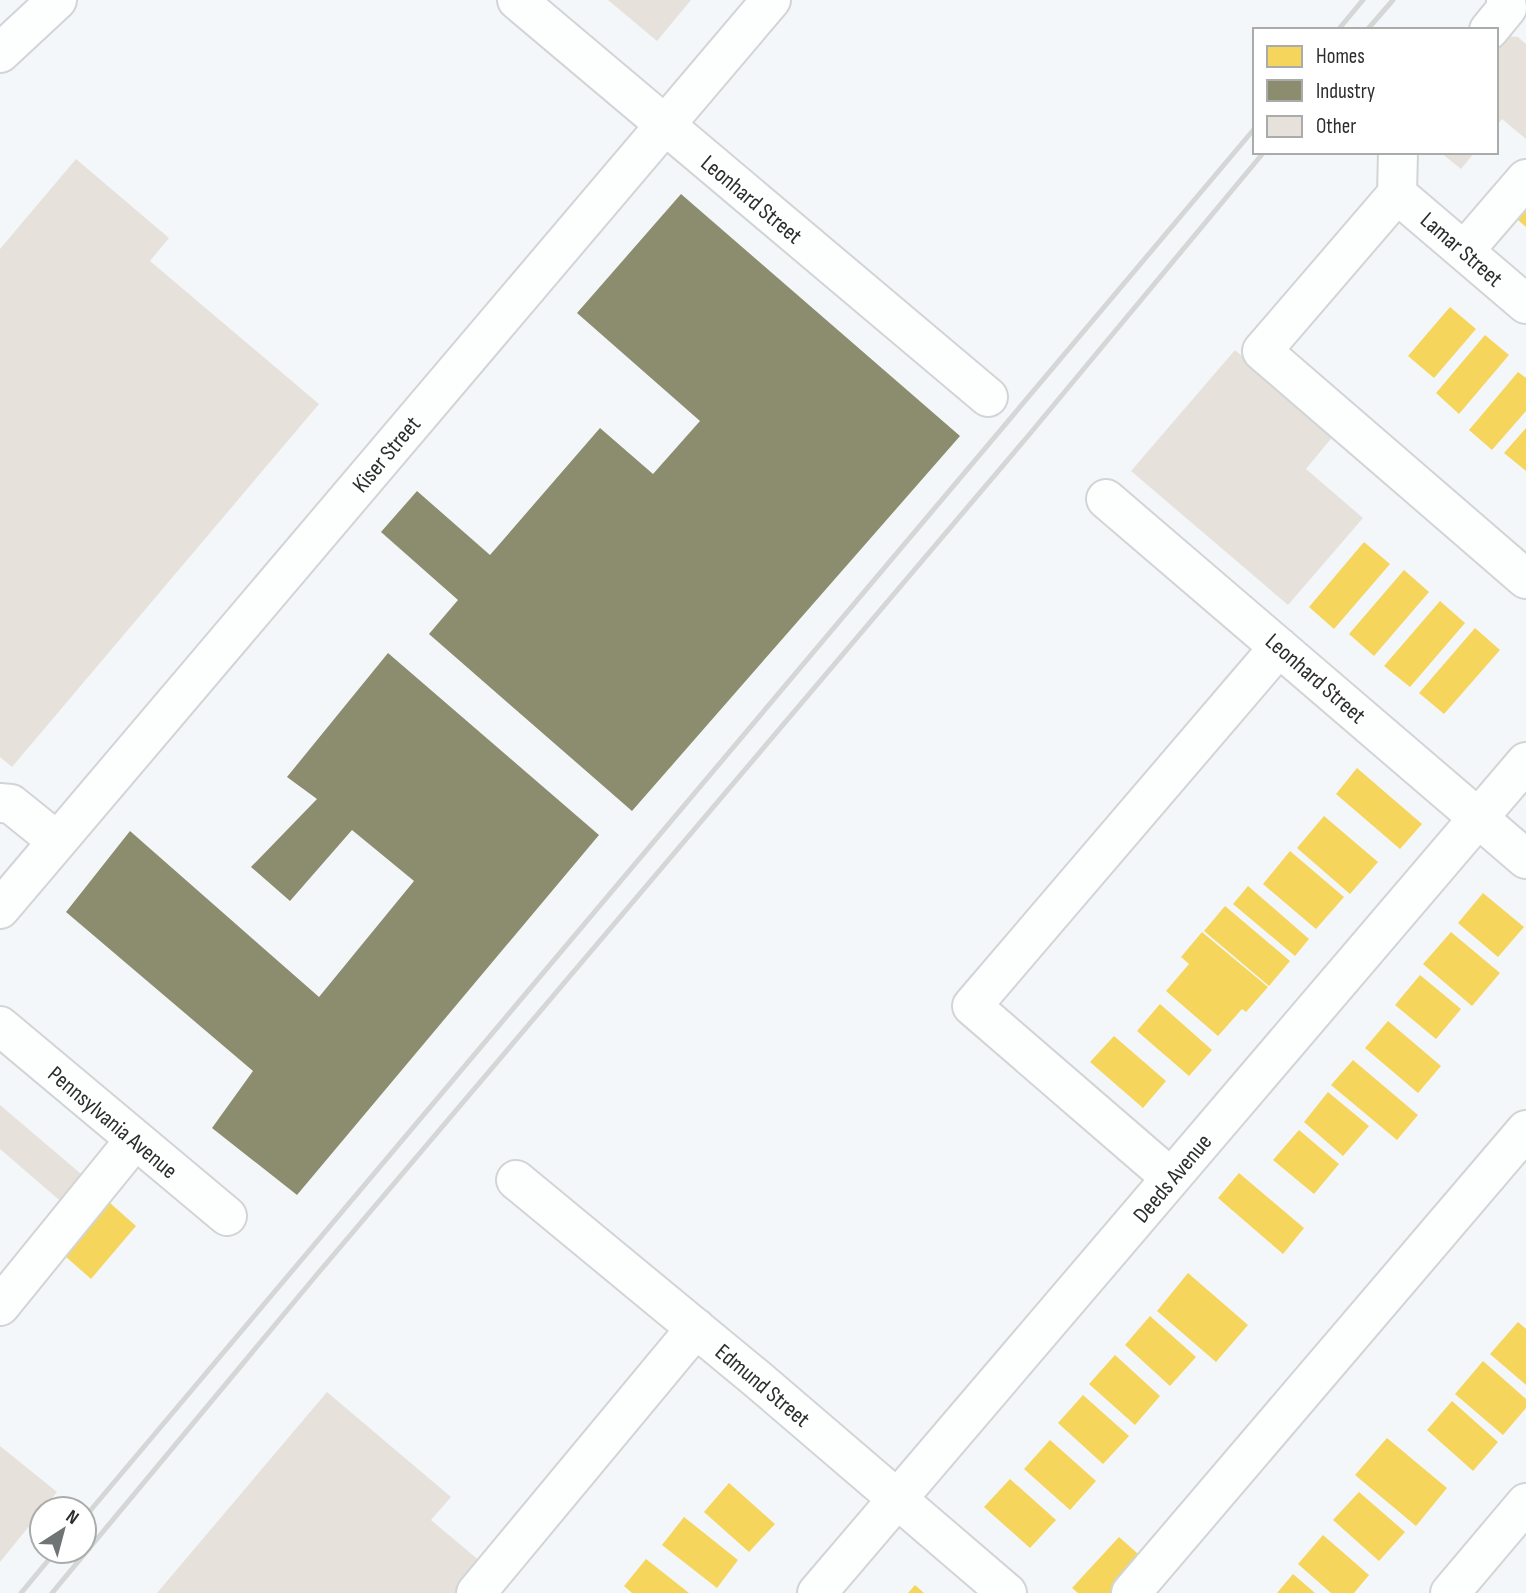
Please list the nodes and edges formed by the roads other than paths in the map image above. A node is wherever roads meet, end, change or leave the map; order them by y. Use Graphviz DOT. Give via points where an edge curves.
graph roads {
  1 [pos="57,0"];
  2 [pos="517,0"];
  3 [pos="772,0"];
  4 [pos="0,53"];
  5 [pos="665,125"];
  6 [pos="1398,154"];
  7 [pos="1526,179"];
  8 [pos="1397,194"];
  9 [pos="1464,251"];
  10 [pos="1526,304"];
  11 [pos="988,397"];
  12 [pos="1106,499"];
  13 [pos="1526,579"];
  14 [pos="1279,647"];
  15 [pos="1526,762"];
  16 [pos="0,803"];
  17 [pos="1479,818"];
  18 [pos="58,841"];
  19 [pos="1526,859"];
  20 [pos="0,909"];
  21 [pos="0,1026"];
  22 [pos="1526,1130"];
  23 [pos="134,1141"];
  24 [pos="1171,1178"];
  25 [pos="516,1180"];
  26 [pos="227,1216"];
  27 [pos="0,1306"];
  28 [pos="696,1328"];
  29 [pos="898,1498"];
  30 [pos="1526,1503"];
  31 [pos="476,1593"];
  32 [pos="817,1593"];
  33 [pos="1007,1593"];
  34 [pos="1131,1593"];
  35 [pos="1450,1593"];
  1 -- 4 [label="street"];
  2 -- 5 [label="street, Leonhard Street"];
  3 -- 5 [label="street, Kiser Street"];
  5 -- 11 [label="street, Leonhard Street"];
  5 -- 18 [label="street, Kiser Street"];
  6 -- 8 [label="street"];
  7 -- 9 [label="street"];
  8 -- 9 [label="street, Lamar Street"];
  8 -- 13 [label="street" via="1262,351"];
  9 -- 10 [label="street, Lamar Street"];
  12 -- 14 [label="street, Leonhard Street"];
  14 -- 17 [label="street, Leonhard Street"];
  14 -- 24 [label="street" via="972,1006"];
  15 -- 17 [label="street, Deeds Avenue"];
  16 -- 18 [label="street" via="11,804"];
  17 -- 19 [label="street, Leonhard Street"];
  17 -- 24 [label="street, Deeds Avenue"];
  18 -- 20 [label="street, Kiser Street"];
  21 -- 23 [label="street, Pennsylvania Avenue"];
  22 -- 34 [label="street"];
  23 -- 26 [label="street, Pennsylvania Avenue"];
  23 -- 27 [label="street"];
  24 -- 29 [label="street, Deeds Avenue"];
  25 -- 28 [label="street, Edmund Street"];
  28 -- 29 [label="street, Edmund Street"];
  28 -- 31 [label="street"];
  29 -- 32 [label="street, Deeds Avenue"];
  29 -- 33 [label="street, Edmund Street"];
  30 -- 35 [label="street"];
}
